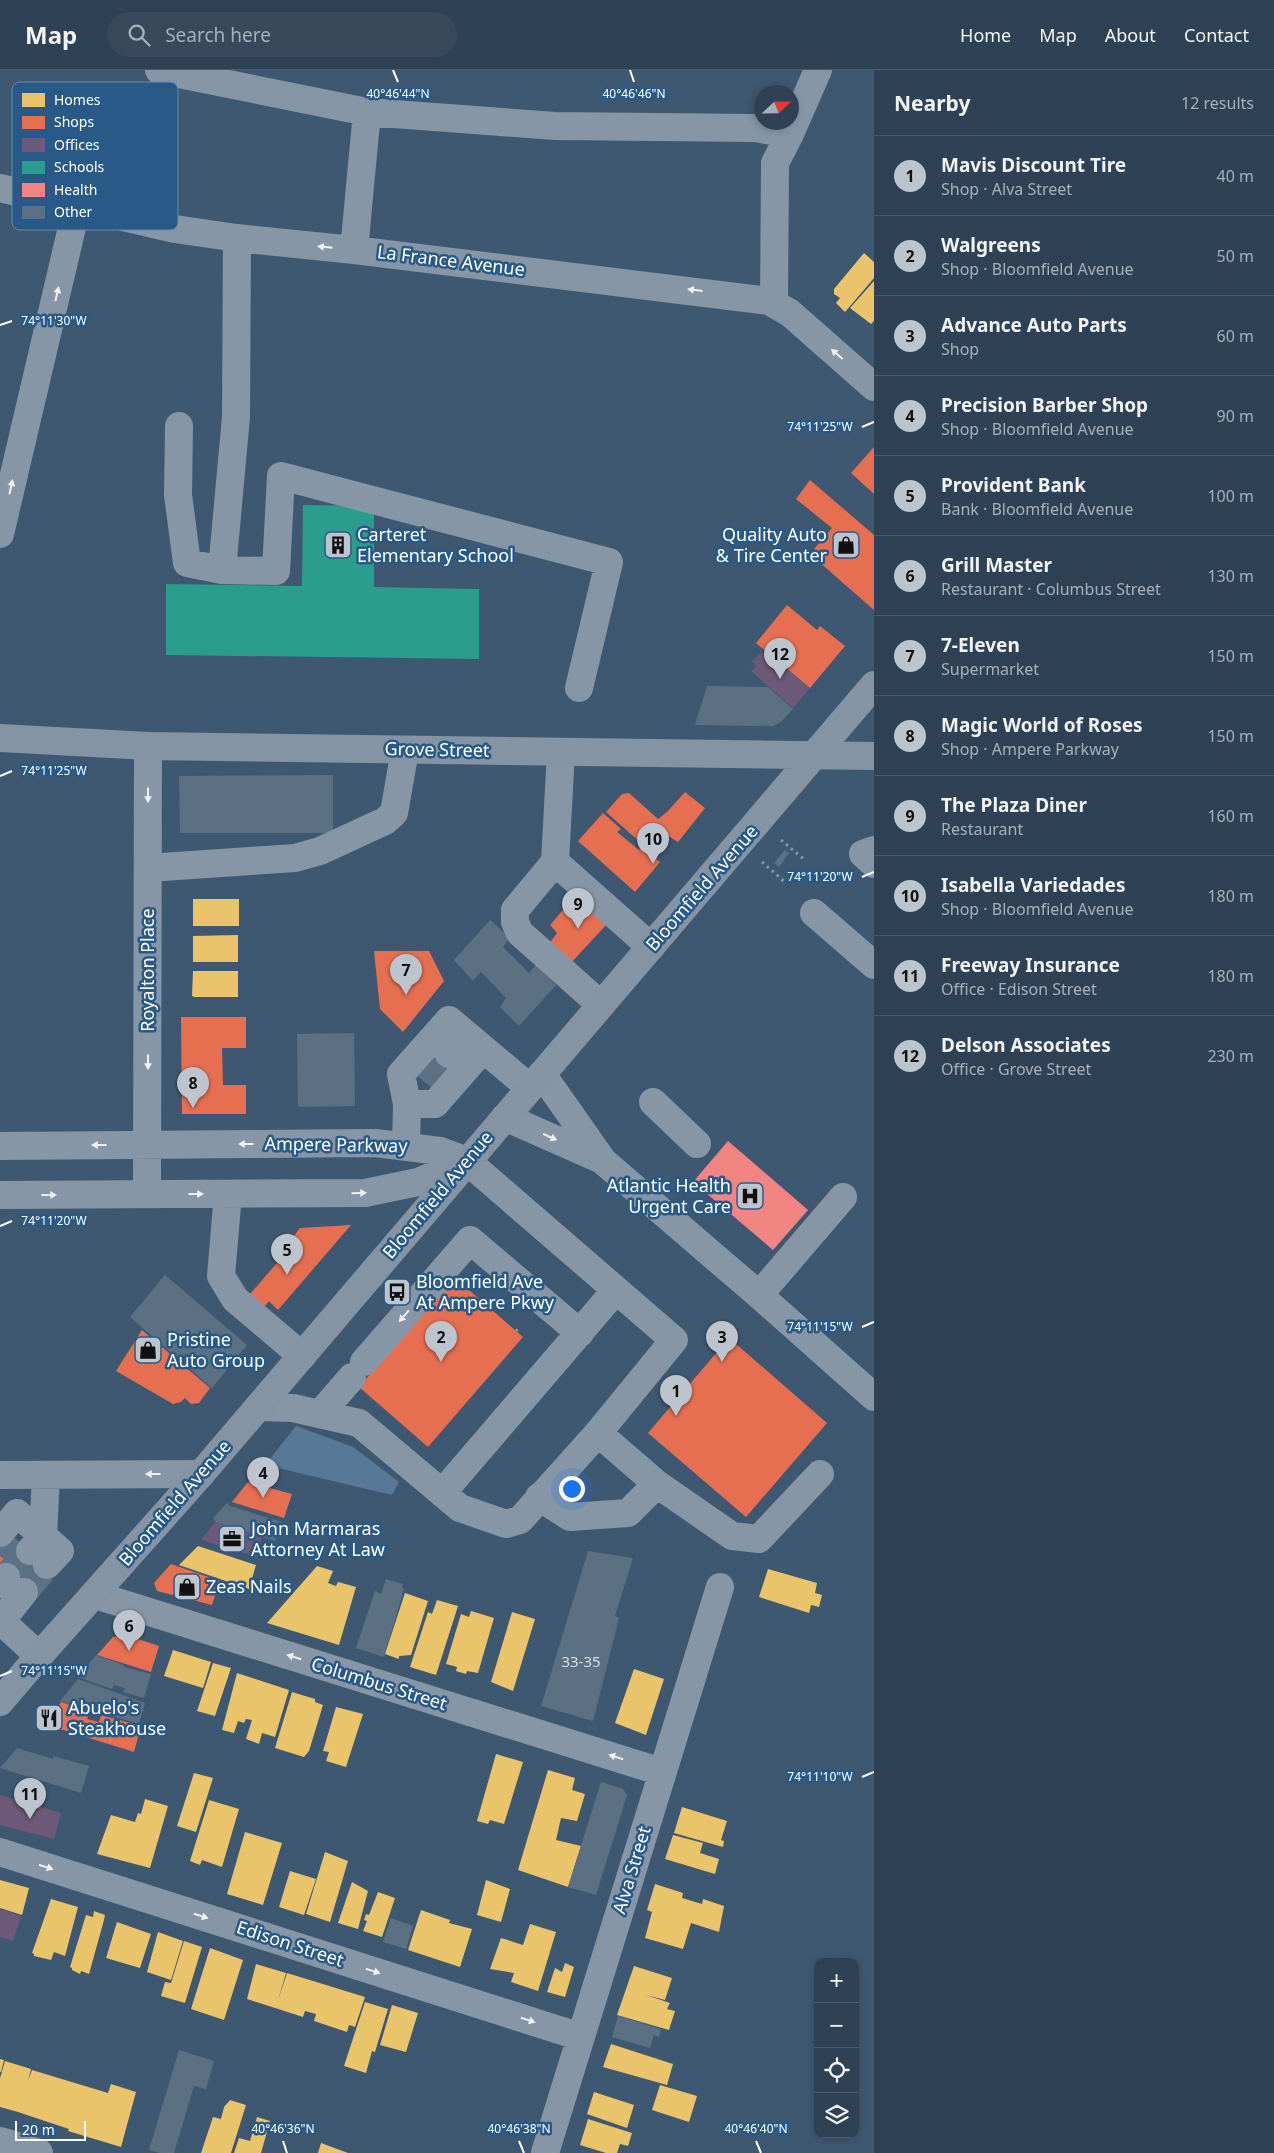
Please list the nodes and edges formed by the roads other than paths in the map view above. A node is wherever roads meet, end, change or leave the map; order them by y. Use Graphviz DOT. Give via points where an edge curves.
graph roads {
  1 [pos="159,70"];
  2 [pos="818,70"];
  3 [pos="367,112"];
  4 [pos="790,134"];
  5 [pos="178,228"];
  6 [pos="71,230"];
  7 [pos="237,238"];
  8 [pos="354,250"];
  9 [pos="774,303"];
  10 [pos="874,387"];
  11 [pos="179,426"];
  12 [pos="0,534"];
  13 [pos="222,570"];
  14 [pos="874,685"];
  15 [pos="578,688"];
  16 [pos="0,738"];
  17 [pos="148,746"];
  18 [pos="405,750"];
  19 [pos="561,752"];
  20 [pos="815,756"];
  21 [pos="874,756"];
  22 [pos="874,850"];
  23 [pos="555,862"];
  24 [pos="874,864"];
  25 [pos="148,868"];
  26 [pos="814,913"];
  27 [pos="651,947"];
  28 [pos="874,965"];
  29 [pos="601,1006"];
  30 [pos="466,1046"];
  31 [pos="536,1081"];
  32 [pos="426,1083"];
  33 [pos="653,1102"];
  34 [pos="407,1104"];
  35 [pos="505,1116"];
  36 [pos="697,1144"];
  37 [pos="147,1145"];
  38 [pos="406,1145"];
  39 [pos="0,1146"];
  40 [pos="467,1161"];
  41 [pos="604,1161"];
  42 [pos="147,1194"];
  43 [pos="228,1194"];
  44 [pos="0,1195"];
  45 [pos="843,1198"];
  46 [pos="616,1290"];
  47 [pos="759,1295"];
  48 [pos="580,1333"];
  49 [pos="302,1356"];
  50 [pos="874,1397"];
  51 [pos="258,1407"];
  52 [pos="320,1414"];
  53 [pos="598,1433"];
  54 [pos="201,1474"];
  55 [pos="820,1474"];
  56 [pos="0,1475"];
  57 [pos="46,1475"];
  58 [pos="657,1484"];
  59 [pos="442,1493"];
  60 [pos="539,1497"];
  61 [pos="27,1541"];
  62 [pos="10,1585"];
  63 [pos="720,1587"];
  64 [pos="95,1595"];
  65 [pos="1,1620"];
  66 [pos="39,1656"];
  67 [pos="0,1702"];
  68 [pos="662,1772"];
  69 [pos="0,1852"];
  70 [pos="581,2037"];
  71 [pos="0,2141"];
  72 [pos="39,2153"];
  73 [pos="545,2153"];
  1 -- 3 [label="street"];
  2 -- 4 [label="street"];
  3 -- 4 [label="street" via="555,126 756,128"];
  3 -- 8 [label="street"];
  4 -- 9 [label="street" via="775,163"];
  5 -- 7 [label="street, La France Avenue"];
  12 -- 6 [label="street, one-way"];
  8 -- 7 [label="street, La France Avenue, one-way"];
  7 -- 13 [label="street" via="236,417"];
  9 -- 8 [label="street, La France Avenue, one-way" via="754,297"];
  10 -- 9 [label="street, La France Avenue, one-way" via="790,313"];
  11 -- 13 [label="street" via="178,495 187,563"];
  13 -- 15 [label="street" via="276,571 281,476 609,562"];
  14 -- 20 [label="main road, Bloomfield Avenue"];
  16 -- 17 [label="main road, Grove Street"];
  17 -- 18 [label="main road, Grove Street"];
  17 -- 25 [label="street, Royalton Place, one-way"];
  18 -- 19 [label="main road, Grove Street"];
  18 -- 25 [label="street" via="394,813 385,821 320,851 295,858"];
  19 -- 20 [label="main road, Grove Street"];
  19 -- 23 [label="street"];
  20 -- 21 [label="main road, Grove Street"];
  20 -- 27 [label="main road, Bloomfield Avenue"];
  22 -- 24 [label="street" via="864,854"];
  23 -- 27 [label="street"];
  23 -- 29 [label="street" via="515,910 515,922 520,932"];
  25 -- 37 [label="street, Royalton Place, one-way"];
  26 -- 28 [label="street"];
  27 -- 29 [label="main road, Bloomfield Avenue"];
  29 -- 31 [label="main road, Bloomfield Avenue"];
  30 -- 31 [label="street"];
  30 -- 34 [label="street" via="435,1104"];
  30 -- 34 [label="street" via="449,1020 401,1074"];
  31 -- 35 [label="main road, Bloomfield Avenue"];
  31 -- 41 [label="street"];
  32 -- 34 [label="street"];
  33 -- 36 [label="street"];
  34 -- 38 [label="street"];
  35 -- 40 [label="main road, Bloomfield Avenue"];
  35 -- 41 [label="street, one-way"];
  38 -- 37 [label="street, Ampere Parkway, one-way"];
  37 -- 39 [label="street, Ampere Parkway, one-way"];
  37 -- 42 [label="street, Royalton Place"];
  38 -- 40 [label="street, Ampere Parkway" via="440,1151"];
  43 -- 40 [label="street, one-way" via="365,1193 418,1182"];
  40 -- 46 [label="street"];
  40 -- 49 [label="main road, Bloomfield Avenue"];
  41 -- 47 [label="street"];
  42 -- 43 [label="street, one-way"];
  44 -- 42 [label="street, one-way"];
  43 -- 49 [label="street" via="221,1276 235,1299"];
  45 -- 47 [label="street"];
  46 -- 48 [label="street"];
  46 -- 53 [label="street" via="674,1340"];
  47 -- 50 [label="street"];
  48 -- 52 [label="street, one-way" via="470,1240"];
  48 -- 59 [label="street"];
  49 -- 51 [label="main road, Bloomfield Avenue"];
  51 -- 52 [label="street" via="293,1408"];
  51 -- 54 [label="main road, Bloomfield Avenue"];
  52 -- 59 [label="street" via="359,1424"];
  53 -- 58 [label="street"];
  53 -- 60 [label="street"];
  54 -- 57 [label="street, one-way"];
  54 -- 64 [label="main road, Bloomfield Avenue"];
  55 -- 58 [label="street" via="759,1539 732,1536"];
  56 -- 57 [label="street"];
  57 -- 61 [label="street"];
  58 -- 60 [label="street" via="628,1513 570,1517"];
  59 -- 60 [label="street" via="460,1508 506,1524 520,1520"];
  62 -- 65 [label="street"];
  63 -- 68 [label="street, Alva Street"];
  64 -- 66 [label="main road, Bloomfield Avenue"];
  68 -- 64 [label="street, Columbus Street, one-way"];
  65 -- 66 [label="street"];
  66 -- 67 [label="main road, Bloomfield Avenue"];
  68 -- 70 [label="street, Alva Street"];
  69 -- 70 [label="street, Edison Street, one-way"];
  70 -- 73 [label="street, Alva Street"];
  71 -- 72 [label="street"];
}
